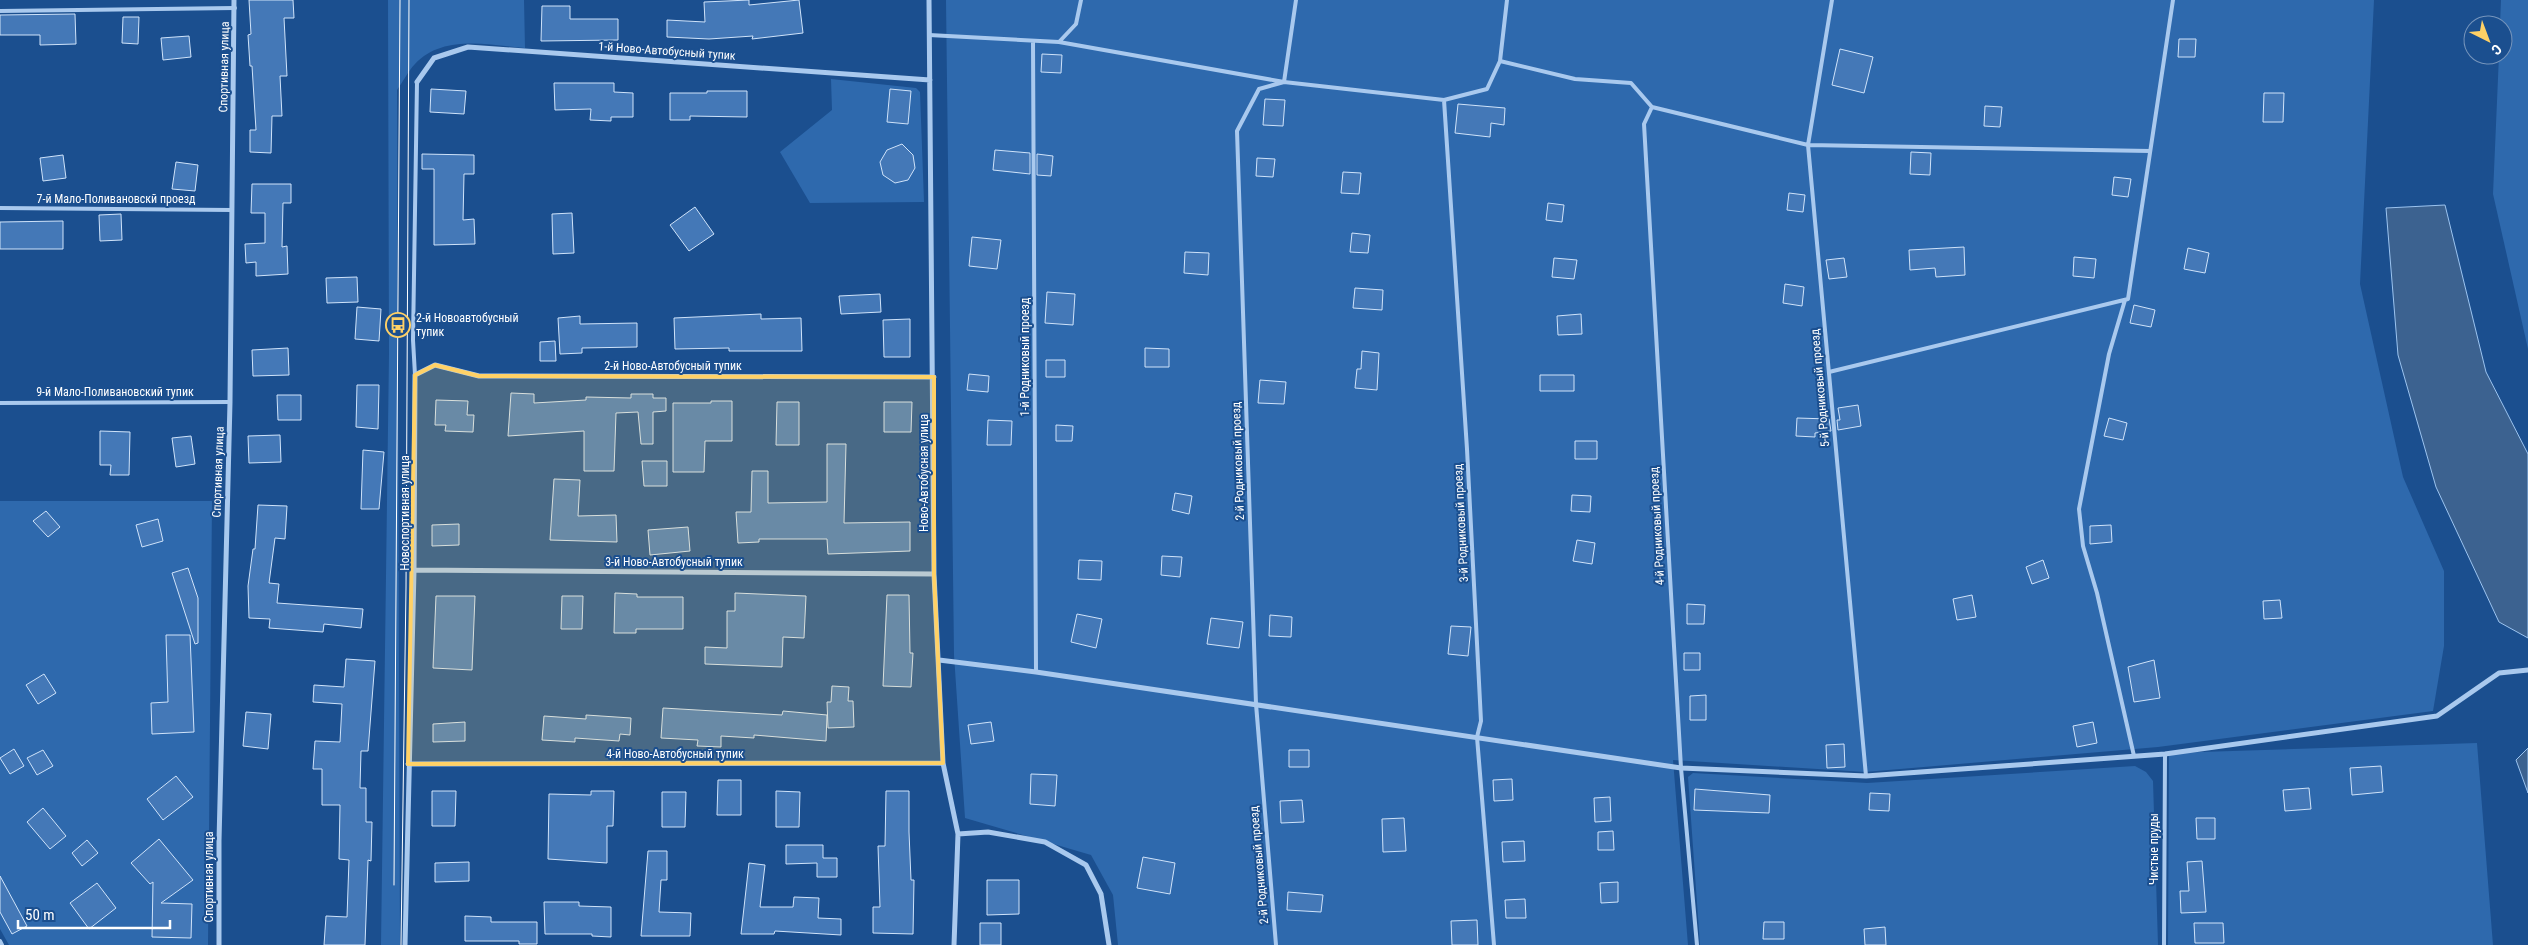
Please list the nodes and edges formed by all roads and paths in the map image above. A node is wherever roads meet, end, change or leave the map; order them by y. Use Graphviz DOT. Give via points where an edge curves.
graph roads {
  1 [pos="234,0"];
  2 [pos="929,0"];
  3 [pos="1081,0"];
  4 [pos="1296,0"];
  5 [pos="1507,0"];
  6 [pos="1832,0"];
  7 [pos="2173,0"];
  8 [pos="235,8"];
  9 [pos="0,11"];
  10 [pos="929,35"];
  11 [pos="1033,42"];
  12 [pos="1059,42"];
  13 [pos="1500,61"];
  14 [pos="930,80"];
  15 [pos="417,82"];
  16 [pos="1284,82"];
  17 [pos="1444,100"];
  18 [pos="1652,107"];
  19 [pos="1808,144"];
  20 [pos="2150,152"];
  21 [pos="0,208"];
  22 [pos="232,210"];
  23 [pos="2125,300"];
  24 [pos="1829,372"];
  25 [pos="415,374"];
  26 [pos="934,377"];
  27 [pos="230,402"];
  28 [pos="0,403"];
  29 [pos="414,570"];
  30 [pos="934,574"];
  31 [pos="939,660"];
  32 [pos="2528,670"];
  33 [pos="1036,672"];
  34 [pos="1256,704"];
  35 [pos="1477,738"];
  36 [pos="2165,754"];
  37 [pos="2134,756"];
  38 [pos="943,763"];
  39 [pos="408,764"];
  40 [pos="1681,768"];
  41 [pos="1866,776"];
  42 [pos="958,834"];
  43 [pos="0,941"];
  44 [pos="2,945"];
  45 [pos="220,945"];
  46 [pos="405,945"];
  47 [pos="954,945"];
  48 [pos="1109,945"];
  49 [pos="1276,945"];
  50 [pos="1494,945"];
  51 [pos="1697,945"];
  52 [pos="2164,945"];
  1 -- 8 [label="street, Спортивная улица"];
  2 -- 10 [label="street, Ново-Автобусная улица"];
  3 -- 12 [label="lane" via="1076,24"];
  4 -- 16 [label="lane"];
  5 -- 13 [label="lane"];
  6 -- 19 [label="lane, 5-й Родниковый проезд"];
  7 -- 20 [label="lane"];
  8 -- 9 [label="lane"];
  8 -- 22 [label="street, Спортивная улица"];
  10 -- 11 [label="lane"];
  10 -- 14 [label="street, Ново-Автобусная улица"];
  11 -- 12 [label="lane"];
  11 -- 33 [label="lane, 1-й Родниковый проезд"];
  12 -- 16 [label="lane"];
  13 -- 17 [label="lane" via="1487,90"];
  13 -- 18 [label="lane" via="1575,79 1630,83"];
  14 -- 15 [label="street, 1-й Ново-Автобусный тупик" via="468,47 434,58"];
  14 -- 26 [label="street, Ново-Автобусная улица"];
  15 -- 25 [label="lane, Новоспортивная улица"];
  16 -- 17 [label="lane"];
  16 -- 34 [label="lane, 2-й Родниковый проезд" via="1260,89 1237,131"];
  17 -- 35 [label="lane, 3-й Родниковый проезд" via="1467,449 1481,722"];
  18 -- 19 [label="lane"];
  18 -- 40 [label="lane, 4-й Родниковый проезд" via="1644,124"];
  19 -- 20 [label="lane"];
  19 -- 24 [label="lane, 5-й Родниковый проезд"];
  20 -- 23 [label="lane" via="2128,300"];
  21 -- 22 [label="lane, 7-й Мало-Поливановскй проезд"];
  22 -- 27 [label="street, Спортивная улица"];
  23 -- 24 [label="lane"];
  23 -- 37 [label="lane" via="2109,354 2079,509 2083,546"];
  24 -- 41 [label="lane, 5-й Родниковый проезд"];
  25 -- 26 [label="street, 2-й Ново-Автобусный тупик" via="435,365 479,376"];
  25 -- 29 [label="street, Новоспортивная улица"];
  26 -- 30 [label="street, Ново-Автобусная улица"];
  27 -- 28 [label="lane, 9-й Мало-Поливановский тупик"];
  27 -- 45 [label="street, Спортивная улица" via="219,841"];
  29 -- 30 [label="street, 3-й Ново-Автобусный тупик"];
  29 -- 39 [label="street, Новоспортивная улица"];
  30 -- 31 [label="street, Ново-Автобусная улица"];
  31 -- 33 [label="street"];
  31 -- 38 [label="street, Ново-Автобусная улица"];
  32 -- 36 [label="street" via="2499,673 2437,716"];
  33 -- 34 [label="street"];
  34 -- 35 [label="street"];
  34 -- 49 [label="lane, 2-й Родниковый проезд"];
  35 -- 40 [label="street"];
  35 -- 50 [label="lane, 3-й Родниковый проезд"];
  36 -- 37 [label="street"];
  36 -- 52 [label="lane, Чистые пруды"];
  37 -- 41 [label="street"];
  38 -- 39 [label="street, 4-й Ново-Автобусный тупик"];
  38 -- 42 [label="street, Ново-Автобусная улица"];
  39 -- 46 [label="street, Новоспортивная улица"];
  40 -- 41 [label="street"];
  40 -- 51 [label="lane, 4-й Родниковый проезд"];
  42 -- 47 [label="street, Ново-Автобусная улица"];
  42 -- 48 [label="street" via="988,832 1045,842 1086,865 1101,894"];
  43 -- 44 [label="lane"];
}
